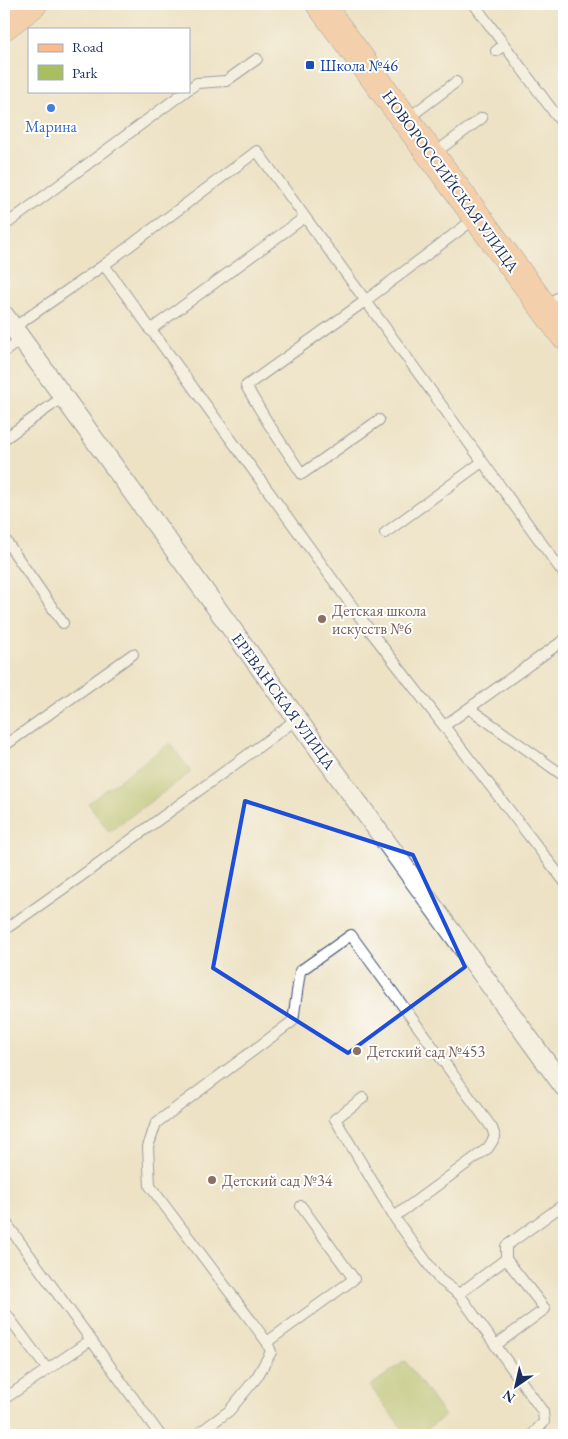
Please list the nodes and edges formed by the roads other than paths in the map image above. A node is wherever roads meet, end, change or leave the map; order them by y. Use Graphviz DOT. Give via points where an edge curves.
graph roads {
  1 [pos="33,4"];
  2 [pos="320,4"];
  3 [pos="474,4"];
  4 [pos="4,26"];
  5 [pos="257,59"];
  6 [pos="456,82"];
  7 [pos="532,82"];
  8 [pos="190,88"];
  9 [pos="523,89"];
  10 [pos="185,92"];
  11 [pos="482,118"];
  12 [pos="406,120"];
  13 [pos="564,126"];
  14 [pos="431,155"];
  15 [pos="305,216"];
  16 [pos="477,217"];
  17 [pos="4,226"];
  18 [pos="104,265"];
  19 [pos="554,300"];
  20 [pos="365,302"];
  21 [pos="13,327"];
  22 [pos="150,330"];
  23 [pos="564,335"];
  24 [pos="4,352"];
  25 [pos="63,397"];
  26 [pos="379,420"];
  27 [pos="4,439"];
  28 [pos="482,462"];
  29 [pos="385,533"];
  30 [pos="4,538"];
  31 [pos="564,574"];
  32 [pos="63,623"];
  33 [pos="564,640"];
  34 [pos="133,654"];
  35 [pos="470,709"];
  36 [pos="297,719"];
  37 [pos="444,726"];
  38 [pos="4,746"];
  39 [pos="564,776"];
  40 [pos="564,881"];
  41 [pos="4,930"];
  42 [pos="564,1086"];
  43 [pos="363,1098"];
  44 [pos="564,1204"];
  45 [pos="301,1206"];
  46 [pos="394,1216"];
  47 [pos="4,1220"];
  48 [pos="506,1259"];
  49 [pos="458,1294"];
  50 [pos="4,1311"];
  51 [pos="91,1340"];
  52 [pos="267,1342"];
  53 [pos="496,1345"];
  54 [pos="47,1369"];
  55 [pos="4,1399"];
  56 [pos="160,1435"];
  57 [pos="196,1435"];
  58 [pos="532,1435"];
  1 -- 4 [label="main road"];
  2 -- 12 [label="main road, НОВОРОССИЙСКАЯ УЛИЦА"];
  3 -- 7 [label="lane" via="500,48"];
  5 -- 8 [label="lane" via="226,81 197,83"];
  6 -- 12 [label="lane"];
  7 -- 9 [label="lane"];
  7 -- 13 [label="lane"];
  10 -- 17 [label="lane"];
  11 -- 14 [label="lane"];
  12 -- 14 [label="main road, НОВОРОССИЙСКАЯ УЛИЦА"];
  14 -- 16 [label="main road, НОВОРОССИЙСКАЯ УЛИЦА"];
  15 -- 18 [label="lane" via="257,151"];
  15 -- 20 [label="lane"];
  15 -- 22 [label="lane"];
  16 -- 19 [label="main road, НОВОРОССИЙСКАЯ УЛИЦА"];
  16 -- 20 [label="lane"];
  18 -- 21 [label="lane"];
  18 -- 22 [label="lane"];
  19 -- 23 [label="main road, НОВОРОССИЙСКАЯ УЛИЦА"];
  20 -- 26 [label="lane" via="246,386 302,474"];
  20 -- 28 [label="lane"];
  21 -- 24 [label="lane"];
  21 -- 25 [label="street, ЕРЕВАНСКАЯ УЛИЦА"];
  22 -- 37 [label="lane" via="368,628"];
  25 -- 27 [label="lane"];
  25 -- 36 [label="street, ЕРЕВАНСКАЯ УЛИЦА"];
  28 -- 29 [label="lane"];
  28 -- 31 [label="lane"];
  30 -- 32 [label="lane"];
  33 -- 35 [label="lane"];
  34 -- 38 [label="lane"];
  35 -- 37 [label="lane"];
  35 -- 39 [label="lane"];
  36 -- 41 [label="lane"];
  36 -- 42 [label="street, ЕРЕВАНСКАЯ УЛИЦА"];
  37 -- 40 [label="lane"];
  43 -- 46 [label="lane" via="335,1119"];
  44 -- 48 [label="lane" via="506,1246"];
  45 -- 52 [label="lane" via="354,1279"];
  46 -- 49 [label="lane" via="439,1279"];
  46 -- 52 [label="lane" via="488,1148 495,1137 492,1128 351,935 300,971 293,1021 156,1123 148,1147 150,1186"];
  47 -- 51 [label="lane"];
  48 -- 49 [label="lane"];
  48 -- 53 [label="lane" via="545,1309"];
  49 -- 53 [label="lane"];
  50 -- 54 [label="lane"];
  51 -- 54 [label="lane"];
  51 -- 56 [label="lane"];
  52 -- 57 [label="lane" via="271,1352 257,1377 229,1411"];
  53 -- 58 [label="lane" via="543,1412 544,1422"];
  54 -- 55 [label="lane"];
}
